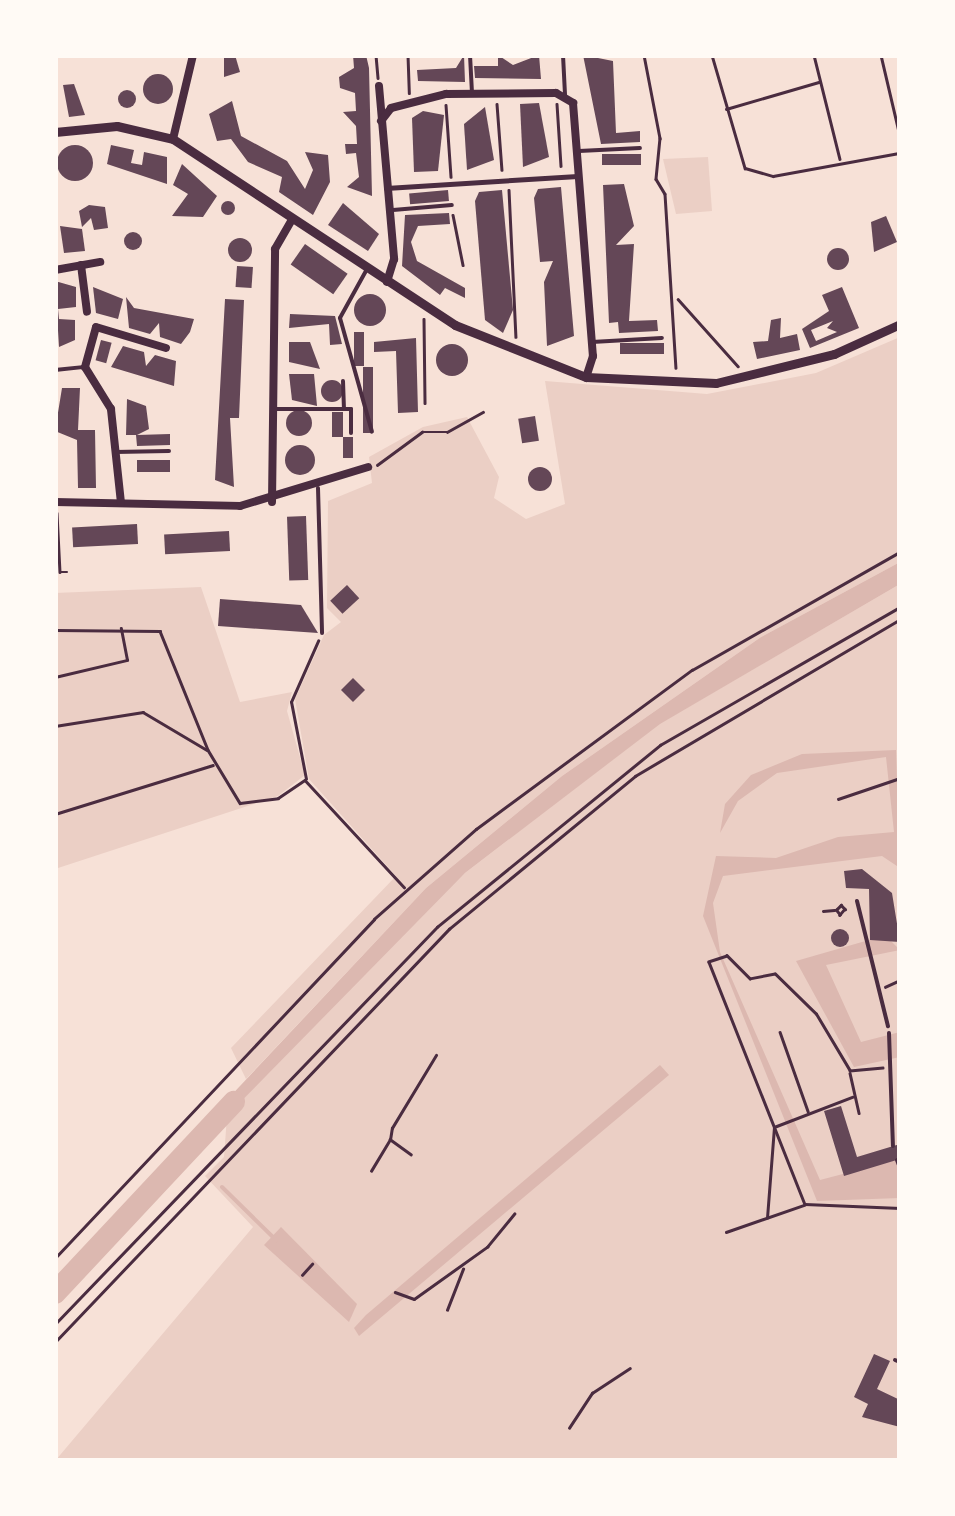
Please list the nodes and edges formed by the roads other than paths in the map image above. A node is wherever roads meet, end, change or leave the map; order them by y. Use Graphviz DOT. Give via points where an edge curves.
graph roads {
  1 [pos="193,55"];
  2 [pos="470,55"];
  3 [pos="563,55"];
  4 [pos="379,86"];
  5 [pos="472,93"];
  6 [pos="561,94"];
  7 [pos="381,121"];
  8 [pos="55,132"];
  9 [pos="173,139"];
  10 [pos="640,148"];
  11 [pos="580,151"];
  12 [pos="582,176"];
  13 [pos="386,188"];
  14 [pos="452,206"];
  15 [pos="388,210"];
  16 [pos="292,219"];
  17 [pos="100,262"];
  18 [pos="81,265"];
  19 [pos="367,268"];
  20 [pos="55,270"];
  21 [pos="387,282"];
  22 [pos="87,312"];
  23 [pos="900,324"];
  24 [pos="96,328"];
  25 [pos="662,338"];
  26 [pos="592,342"];
  27 [pos="166,348"];
  28 [pos="85,367"];
  29 [pos="55,370"];
  30 [pos="586,377"];
  31 [pos="344,381"];
  32 [pos="274,409"];
  33 [pos="344,409"];
  34 [pos="372,432"];
  35 [pos="350,433"];
  36 [pos="169,451"];
  37 [pos="115,452"];
  38 [pos="368,467"];
  39 [pos="318,488"];
  40 [pos="56,502"];
  41 [pos="272,502"];
  42 [pos="121,503"];
  43 [pos="322,634"];
  44 [pos="857,901"];
  45 [pos="888,1026"];
  46 [pos="889,1034"];
  47 [pos="893,1146"];
  48 [pos="897,1160"];
  49 [pos="900,1168"];
  1 -- 9 [label="street"];
  2 -- 5 [label="lane"];
  3 -- 6 [label="lane"];
  4 -- 7 [label="street"];
  5 -- 6 [label="street"];
  5 -- 7 [label="street" via="409,101"];
  6 -- 11 [label="street"];
  7 -- 13 [label="street"];
  8 -- 9 [label="street" via="116,126"];
  9 -- 16 [label="street"];
  10 -- 11 [label="lane"];
  11 -- 12 [label="street"];
  12 -- 13 [label="street"];
  12 -- 26 [label="street"];
  13 -- 15 [label="street"];
  14 -- 15 [label="lane"];
  15 -- 21 [label="street"];
  16 -- 19 [label="street"];
  16 -- 32 [label="street" via="275,249"];
  17 -- 18 [label="street"];
  18 -- 20 [label="street"];
  18 -- 22 [label="street"];
  19 -- 21 [label="street"];
  19 -- 34 [label="lane" via="340,318"];
  21 -- 30 [label="street" via="513,353"];
  22 -- 24 [label="lane"];
  23 -- 30 [label="street" via="834,354 742,377 677,387"];
  24 -- 27 [label="street"];
  24 -- 28 [label="street"];
  25 -- 26 [label="lane"];
  26 -- 30 [label="street"];
  28 -- 29 [label="lane"];
  28 -- 37 [label="street" via="106,391"];
  31 -- 33 [label="lane"];
  32 -- 33 [label="lane"];
  32 -- 41 [label="street"];
  33 -- 35 [label="lane"];
  36 -- 37 [label="lane"];
  37 -- 42 [label="street"];
  38 -- 39 [label="street"];
  39 -- 41 [label="street"];
  39 -- 43 [label="lane"];
  40 -- 42 [label="street"];
  41 -- 42 [label="street"];
  44 -- 45 [label="lane"];
  46 -- 47 [label="lane"];
  48 -- 49 [label="lane"];
}
